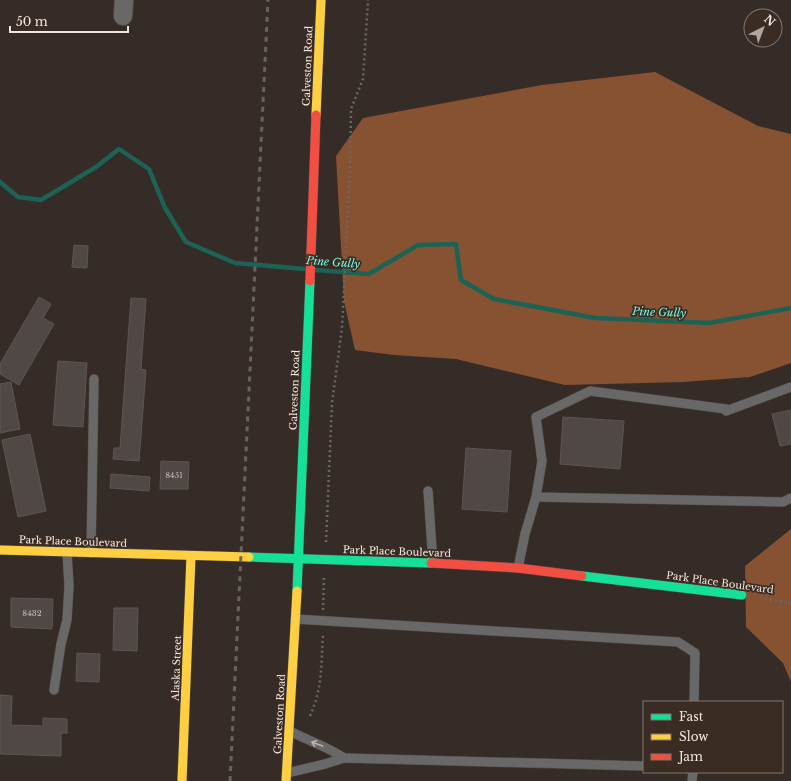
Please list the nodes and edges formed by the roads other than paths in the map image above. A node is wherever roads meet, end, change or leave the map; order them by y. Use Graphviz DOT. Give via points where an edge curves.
graph roads {
  1 [pos="321,0"];
  2 [pos="94,379"];
  3 [pos="791,387"];
  4 [pos="428,491"];
  5 [pos="536,497"];
  6 [pos="791,498"];
  7 [pos="0,550"];
  8 [pos="67,552"];
  9 [pos="91,553"];
  10 [pos="191,556"];
  11 [pos="299,559"];
  12 [pos="433,563"];
  13 [pos="518,568"];
  14 [pos="742,595"];
  15 [pos="295,619"];
  16 [pos="54,690"];
  17 [pos="694,701"];
  18 [pos="289,730"];
  19 [pos="344,758"];
  20 [pos="643,766"];
  21 [pos="287,777"];
  22 [pos="182,781"];
  1 -- 11 [label="street, Galveston Road"];
  2 -- 9 [label="lane"];
  3 -- 5 [label="lane" via="726,411 590,391 536,417 542,461"];
  4 -- 12 [label="lane"];
  5 -- 6 [label="lane" via="783,502"];
  5 -- 13 [label="lane"];
  7 -- 8 [label="street, Park Place Boulevard"];
  8 -- 9 [label="street, Park Place Boulevard"];
  8 -- 16 [label="lane" via="67,620"];
  9 -- 10 [label="street, Park Place Boulevard"];
  10 -- 11 [label="street, Park Place Boulevard"];
  10 -- 22 [label="street, Alaska Street"];
  11 -- 12 [label="street, Park Place Boulevard"];
  11 -- 15 [label="street, Galveston Road"];
  12 -- 13 [label="street, Park Place Boulevard"];
  13 -- 14 [label="street, Park Place Boulevard"];
  15 -- 17 [label="lane" via="678,642 695,653"];
  15 -- 18 [label="street, Galveston Road"];
  19 -- 18 [label="lane, one-way" via="331,749 306,740"];
  18 -- 21 [label="street, Galveston Road"];
  19 -- 20 [label="lane"];
  19 -- 21 [label="lane"];
}
